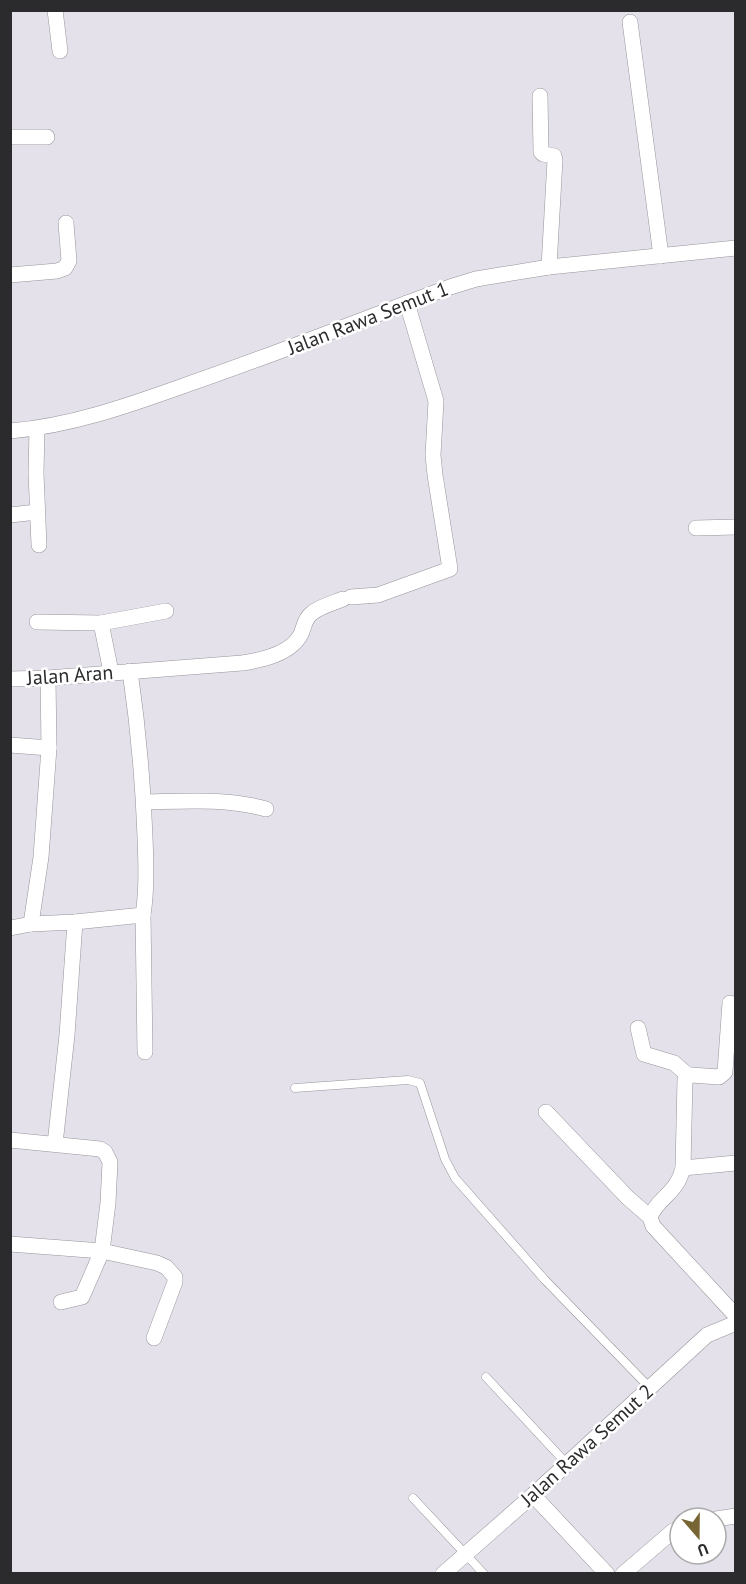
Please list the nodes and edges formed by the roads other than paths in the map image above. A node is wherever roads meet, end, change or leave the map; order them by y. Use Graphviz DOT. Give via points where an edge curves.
graph roads {
  1 [pos="55,10"];
  2 [pos="630,22"];
  3 [pos="60,51"];
  4 [pos="540,96"];
  5 [pos="10,137"];
  6 [pos="47,137"];
  7 [pos="66,223"];
  8 [pos="735,248"];
  9 [pos="661,256"];
  10 [pos="549,267"];
  11 [pos="10,275"];
  12 [pos="407,303"];
  13 [pos="37,429"];
  14 [pos="10,431"];
  15 [pos="37,512"];
  16 [pos="10,515"];
  17 [pos="735,527"];
  18 [pos="696,528"];
  19 [pos="39,545"];
  20 [pos="165,611"];
  21 [pos="37,622"];
  22 [pos="101,623"];
  23 [pos="130,671"];
  24 [pos="111,672"];
  25 [pos="48,678"];
  26 [pos="10,679"];
  27 [pos="10,745"];
  28 [pos="49,748"];
  29 [pos="145,802"];
  30 [pos="266,809"];
  31 [pos="143,915"];
  32 [pos="75,922"];
  33 [pos="31,924"];
  34 [pos="10,927"];
  35 [pos="730,1003"];
  36 [pos="638,1028"];
  37 [pos="145,1052"];
  38 [pos="689,1076"];
  39 [pos="295,1088"];
  40 [pos="546,1112"];
  41 [pos="10,1140"];
  42 [pos="55,1144"];
  43 [pos="735,1163"];
  44 [pos="683,1168"];
  45 [pos="650,1216"];
  46 [pos="10,1244"];
  47 [pos="102,1251"];
  48 [pos="61,1302"];
  49 [pos="735,1316"];
  50 [pos="735,1323"];
  51 [pos="154,1338"];
  52 [pos="486,1377"];
  53 [pos="650,1388"];
  54 [pos="567,1464"];
  55 [pos="533,1495"];
  56 [pos="413,1498"];
  57 [pos="668,1535"];
  58 [pos="465,1554"];
  59 [pos="443,1574"];
  60 [pos="484,1574"];
  61 [pos="607,1574"];
  62 [pos="623,1574"];
  1 -- 3 [label="street"];
  2 -- 9 [label="street"];
  4 -- 10 [label="street" via="541,152 554,156 555,165"];
  5 -- 6 [label="street"];
  7 -- 11 [label="street" via="69,261 65,268"];
  8 -- 9 [label="street, Jalan Rawa Semut 1"];
  9 -- 10 [label="street, Jalan Rawa Semut 1"];
  10 -- 12 [label="street, Jalan Rawa Semut 1" via="476,279"];
  12 -- 13 [label="street, Jalan Rawa Semut 1" via="152,397"];
  12 -- 23 [label="street, Jalan Aran" via="434,387 433,455 450,569 378,595 347,598 312,613 296,641 268,657 242,663"];
  13 -- 14 [label="street, Jalan Rawa Semut 1"];
  13 -- 15 [label="street"];
  15 -- 16 [label="street"];
  15 -- 19 [label="street"];
  17 -- 18 [label="street"];
  20 -- 22 [label="street"];
  21 -- 22 [label="street"];
  22 -- 24 [label="street"];
  23 -- 24 [label="street, Jalan Aran"];
  23 -- 29 [label="street"];
  24 -- 25 [label="street, Jalan Aran"];
  25 -- 26 [label="street, Jalan Aran"];
  25 -- 28 [label="street"];
  27 -- 28 [label="street"];
  28 -- 33 [label="street" via="41,857"];
  29 -- 30 [label="street" via="219,800"];
  29 -- 31 [label="street" via="147,874"];
  31 -- 32 [label="street"];
  31 -- 37 [label="street"];
  32 -- 33 [label="street"];
  32 -- 42 [label="street"];
  33 -- 34 [label="street"];
  35 -- 38 [label="street" via="725,1072 719,1077"];
  36 -- 38 [label="street" via="644,1054 674,1063"];
  38 -- 44 [label="street" via="685,1082"];
  39 -- 53 [label="lane" via="408,1080 420,1083 455,1178 545,1280"];
  40 -- 45 [label="street"];
  41 -- 42 [label="street"];
  42 -- 47 [label="street" via="100,1149 108,1157 111,1168"];
  43 -- 44 [label="street"];
  44 -- 45 [label="street" via="674,1189"];
  45 -- 49 [label="street" via="653,1226"];
  46 -- 47 [label="street"];
  47 -- 48 [label="street" via="82,1297"];
  47 -- 51 [label="street" via="158,1263 172,1272 175,1282"];
  50 -- 53 [label="street, Jalan Rawa Semut 2" via="707,1335"];
  52 -- 54 [label="lane"];
  53 -- 54 [label="street, Jalan Rawa Semut 2"];
  54 -- 55 [label="street, Jalan Rawa Semut 2"];
  55 -- 58 [label="street, Jalan Rawa Semut 2"];
  55 -- 61 [label="street"];
  56 -- 58 [label="lane"];
  57 -- 62 [label="street"];
  58 -- 59 [label="street, Jalan Rawa Semut 2"];
  58 -- 60 [label="lane"];
}
